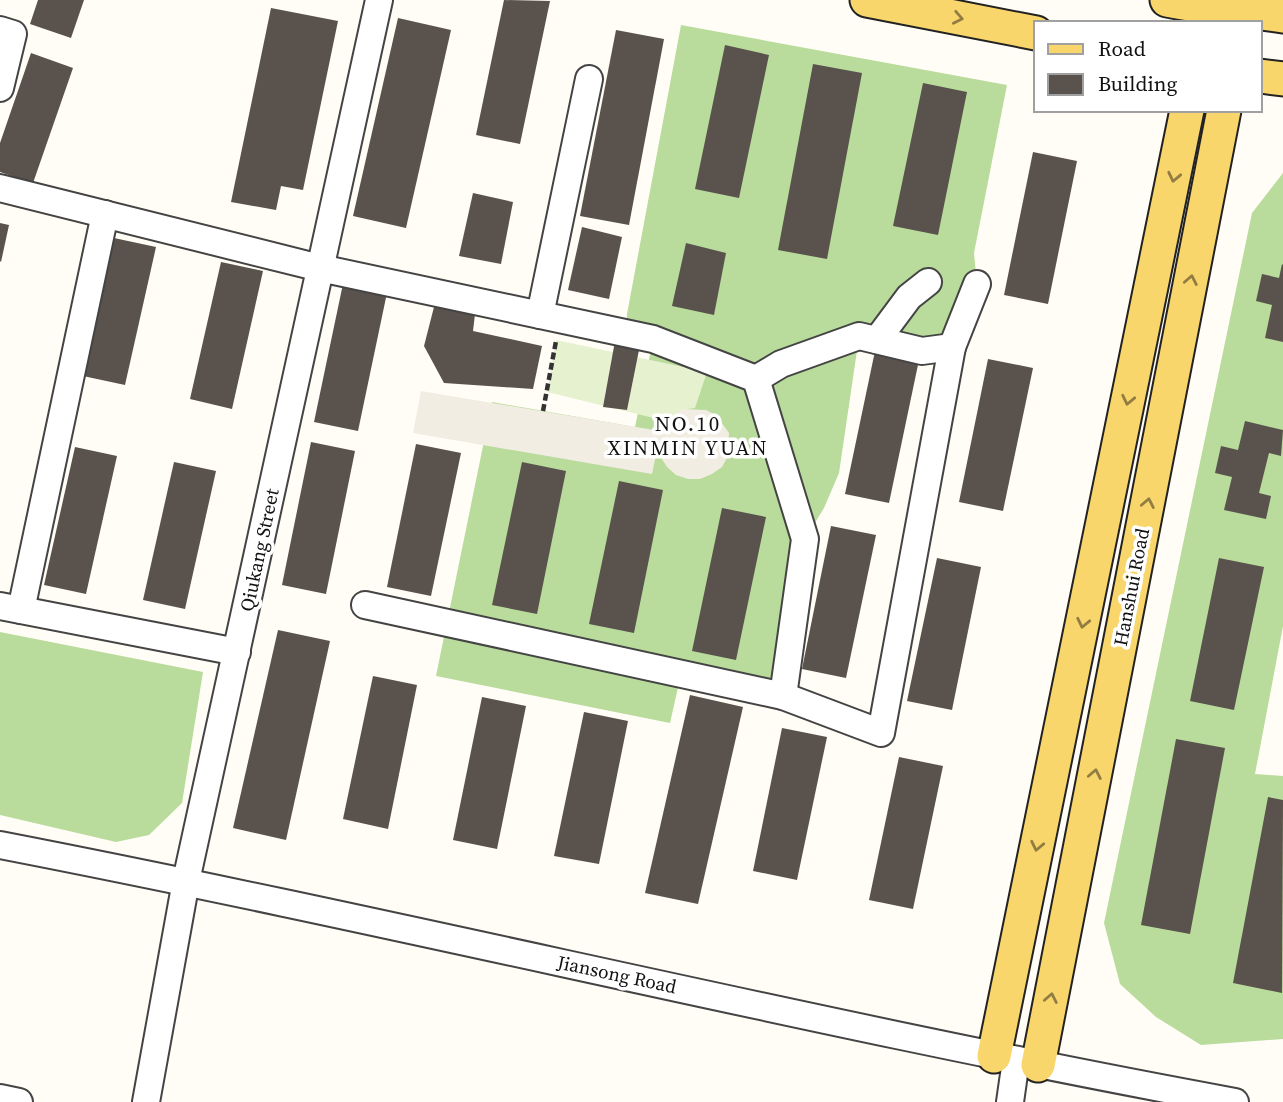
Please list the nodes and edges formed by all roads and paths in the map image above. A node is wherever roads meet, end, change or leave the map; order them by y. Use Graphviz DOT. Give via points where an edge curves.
graph roads {
  1 [pos="379,0"];
  2 [pos="867,0"];
  3 [pos="1167,0"];
  4 [pos="1208,10"];
  5 [pos="1244,11"];
  6 [pos="1283,16"];
  7 [pos="0,30"];
  8 [pos="1034,33"];
  9 [pos="1262,76"];
  10 [pos="589,79"];
  11 [pos="1283,79"];
  12 [pos="0,88"];
  13 [pos="1187,112"];
  14 [pos="1224,112"];
  15 [pos="0,188"];
  16 [pos="105,214"];
  17 [pos="320,268"];
  18 [pos="928,282"];
  19 [pos="977,284"];
  20 [pos="550,317"];
  21 [pos="877,340"];
  22 [pos="952,346"];
  23 [pos="756,379"];
  24 [pos="543,411"];
  25 [pos="365,605"];
  26 [pos="11,608"];
  27 [pos="237,652"];
  28 [pos="783,696"];
  29 [pos="0,845"];
  30 [pos="186,881"];
  31 [pos="1016,1060"];
  32 [pos="0,1098"];
  33 [pos="19,1102"];
  34 [pos="146,1102"];
  35 [pos="1010,1102"];
  36 [pos="1235,1102"];
  1 -- 17 [label="street, Qiukang Street"];
  2 -- 8 [label="main road, one-way"];
  3 -- 4 [label="main road"];
  4 -- 5 [label="main road"];
  5 -- 6 [label="main road"];
  7 -- 12 [label="street" via="13,34"];
  9 -- 11 [label="main road"];
  10 -- 20 [label="street"];
  13 -- 31 [label="main road, Hanshui Road, one-way"];
  31 -- 14 [label="main road, Hanshui Road, one-way"];
  15 -- 16 [label="street"];
  16 -- 17 [label="street"];
  16 -- 26 [label="street"];
  17 -- 20 [label="street"];
  17 -- 27 [label="street, Qiukang Street"];
  18 -- 21 [label="street" via="909,297"];
  19 -- 22 [label="street"];
  20 -- 23 [label="street" via="653,339"];
  20 -- 24 [label="path"];
  21 -- 22 [label="street" via="922,351"];
  21 -- 23 [label="street" via="859,336 781,364"];
  22 -- 28 [label="street" via="881,733"];
  23 -- 28 [label="street" via="805,539"];
  25 -- 28 [label="street"];
  26 -- 27 [label="street"];
  27 -- 30 [label="street, Qiukang Street"];
  29 -- 30 [label="street, Jiansong Road"];
  30 -- 31 [label="street, Jiansong Road"];
  30 -- 34 [label="street, Qiukang Street"];
  31 -- 35 [label="street"];
  31 -- 36 [label="street, Jiansong Road"];
  32 -- 33 [label="street"];
}
